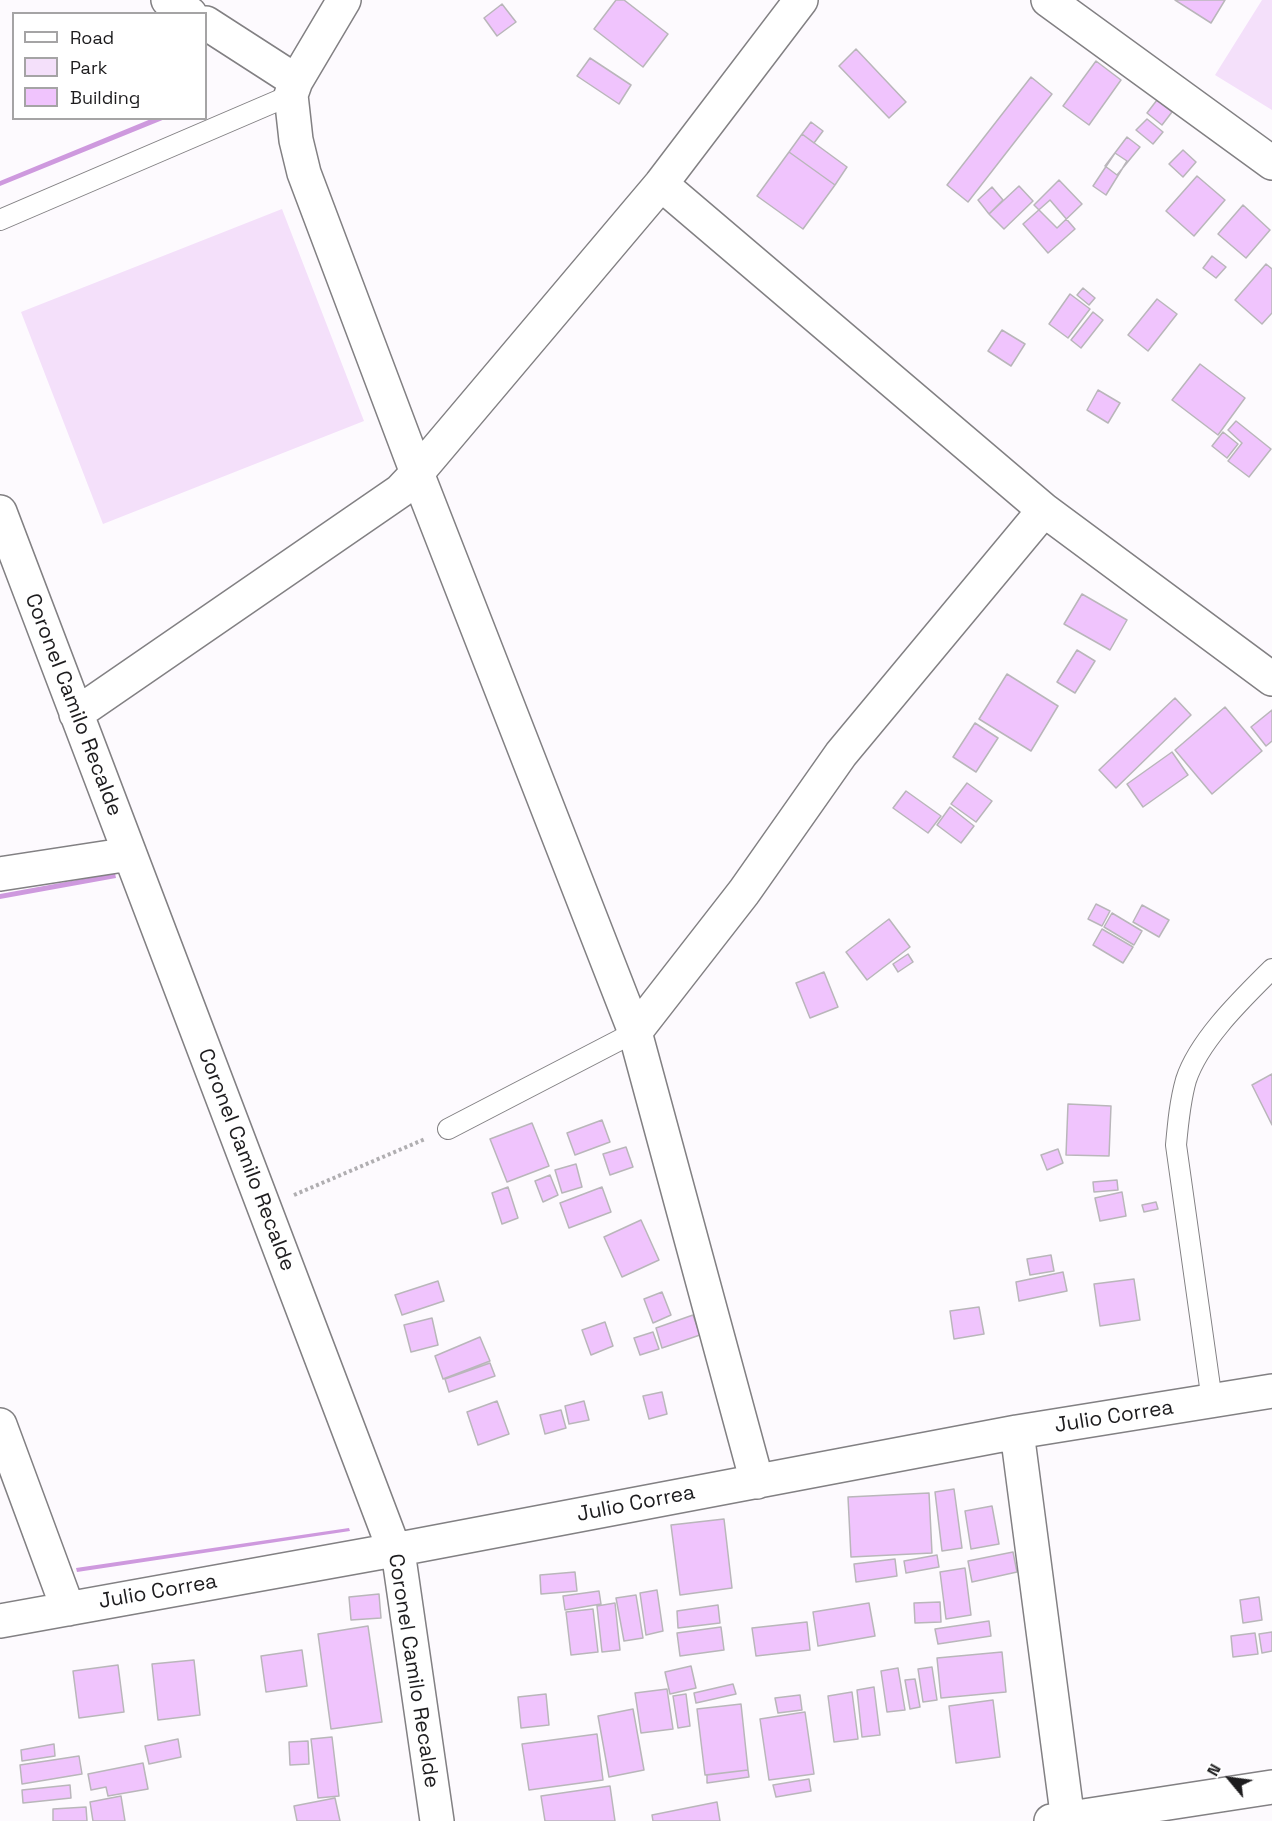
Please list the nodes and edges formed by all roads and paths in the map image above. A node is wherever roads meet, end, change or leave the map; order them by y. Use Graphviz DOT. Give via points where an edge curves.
graph roads {
  1 [pos="168,0"];
  2 [pos="344,0"];
  3 [pos="801,0"];
  4 [pos="1048,0"];
  5 [pos="187,12"];
  6 [pos="207,24"];
  7 [pos="294,88"];
  8 [pos="1272,163"];
  9 [pos="661,184"];
  10 [pos="0,220"];
  11 [pos="417,473"];
  12 [pos="1044,510"];
  13 [pos="0,512"];
  14 [pos="1272,679"];
  15 [pos="76,714"];
  16 [pos="129,854"];
  17 [pos="0,874"];
  18 [pos="1272,969"];
  19 [pos="635,1032"];
  20 [pos="448,1129"];
  21 [pos="264,1208"];
  22 [pos="1272,1391"];
  23 [pos="1212,1401"];
  24 [pos="0,1425"];
  25 [pos="1017,1432"];
  26 [pos="757,1482"];
  27 [pos="394,1550"];
  28 [pos="68,1608"];
  29 [pos="0,1621"];
  30 [pos="1272,1787"];
  31 [pos="1062,1820"];
  32 [pos="437,1821"];
  1 -- 5 [label="street"];
  2 -- 7 [label="street"];
  3 -- 9 [label="street"];
  4 -- 8 [label="street"];
  6 -- 7 [label="street"];
  7 -- 10 [label="lane"];
  7 -- 11 [label="street" via="296,140 304,173"];
  9 -- 11 [label="street"];
  9 -- 12 [label="street"];
  11 -- 15 [label="street" via="379,507"];
  11 -- 19 [label="street"];
  12 -- 14 [label="street"];
  12 -- 19 [label="street" via="841,754 744,892"];
  13 -- 15 [label="street, Coronel Camilo Recalde"];
  15 -- 16 [label="street, Coronel Camilo Recalde"];
  16 -- 17 [label="street"];
  16 -- 21 [label="street, Coronel Camilo Recalde"];
  18 -- 23 [label="lane" via="1206,1042 1187,1078 1179,1113 1176,1144"];
  19 -- 20 [label="lane"];
  19 -- 26 [label="street"];
  20 -- 21 [label="path"];
  21 -- 27 [label="street, Coronel Camilo Recalde"];
  22 -- 23 [label="street, Julio Correa"];
  23 -- 25 [label="street, Julio Correa"];
  24 -- 28 [label="street"];
  25 -- 26 [label="street, Julio Correa"];
  25 -- 31 [label="street"];
  26 -- 27 [label="street, Julio Correa"];
  27 -- 28 [label="street, Julio Correa"];
  27 -- 32 [label="street, Coronel Camilo Recalde" via="400,1565"];
  28 -- 29 [label="street, Julio Correa"];
  30 -- 31 [label="street"];
}
